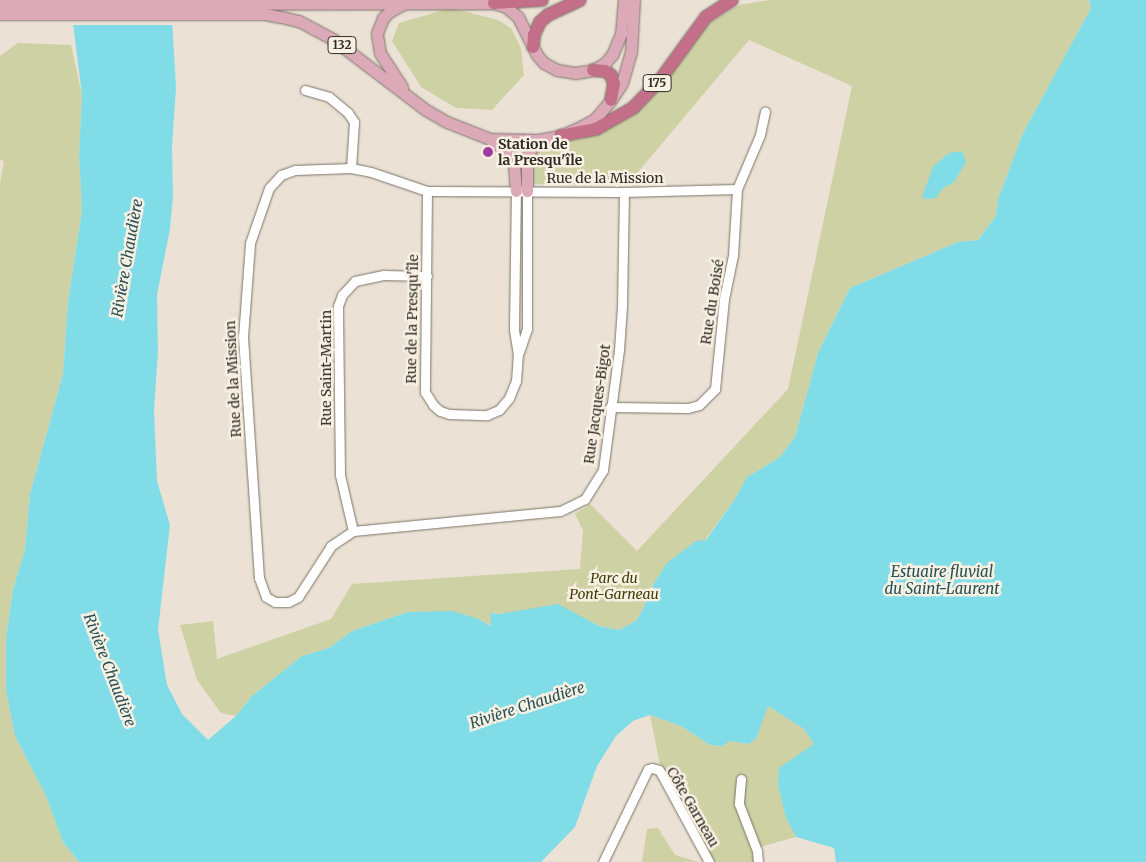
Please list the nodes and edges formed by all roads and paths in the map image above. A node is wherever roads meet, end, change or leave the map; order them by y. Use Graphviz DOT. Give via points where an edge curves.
graph roads {
  1 [pos="542,0"];
  2 [pos="580,0"];
  3 [pos="624,0"];
  4 [pos="634,0"];
  5 [pos="732,0"];
  6 [pos="406,2"];
  7 [pos="494,3"];
  8 [pos="0,4"];
  9 [pos="265,8"];
  10 [pos="0,14"];
  11 [pos="533,47"];
  12 [pos="593,70"];
  13 [pos="305,90"];
  14 [pos="409,97"];
  15 [pos="612,100"];
  16 [pos="766,112"];
  17 [pos="560,136"];
  18 [pos="490,139"];
  19 [pos="538,140"];
  20 [pos="351,168"];
  21 [pos="736,189"];
  22 [pos="427,191"];
  23 [pos="522,191"];
  24 [pos="624,192"];
  25 [pos="427,276"];
  26 [pos="610,406"];
  27 [pos="353,531"];
  28 [pos="741,779"];
  29 [pos="603,862"];
  30 [pos="708,862"];
  31 [pos="758,862"];
  1 -- 7 [label="highway"];
  2 -- 11 [label="highway" via="540,22"];
  3 -- 12 [label="main road" via="623,24 617,46 605,63"];
  4 -- 15 [label="main road, 132" via="631,52 622,83"];
  5 -- 17 [label="highway, 175" via="706,17 660,80 633,108 596,129"];
  6 -- 7 [label="main road, 132"];
  6 -- 9 [label="main road, 132"];
  6 -- 14 [label="main road" via="383,18 376,39 380,53"];
  7 -- 11 [label="main road, 132" via="506,7 518,17"];
  8 -- 9 [label="main road, 132"];
  9 -- 10 [label="main road, 132"];
  9 -- 14 [label="main road, 132" via="299,21 334,40"];
  11 -- 12 [label="main road, 132" via="544,62 557,70 575,73"];
  12 -- 15 [label="highway" via="611,75 614,84"];
  13 -- 20 [label="street" via="329,97 354,122"];
  14 -- 18 [label="main road, 132" via="446,122"];
  15 -- 17 [label="main road, 132" via="595,119"];
  16 -- 21 [label="street, Rue du Boisé" via="760,135"];
  17 -- 19 [label="main road, 132"];
  18 -- 19 [label="main road, 132"];
  18 -- 23 [label="main road" via="509,154"];
  19 -- 23 [label="main road" via="529,152"];
  20 -- 22 [label="street, Rue de la Mission"];
  20 -- 27 [label="street, Rue de la Mission" via="295,170 281,175 269,188 250,243 243,338 259,578 266,597 275,602 288,602 298,597 331,546"];
  21 -- 24 [label="street, Rue de la Mission"];
  21 -- 26 [label="street, Rue du Boisé" via="733,255 723,308 715,389 699,405 688,408"];
  22 -- 23 [label="street, Rue de la Mission"];
  22 -- 25 [label="street, Rue de la Presqu'île"];
  23 -- 24 [label="street, Rue de la Mission"];
  23 -- 25 [label="street, Rue de la Presqu'île" via="526,329 518,355 516,381 509,398 499,410 487,415 449,414 433,405 425,392"];
  24 -- 26 [label="street, Rue Jacques-Bigot" via="622,306"];
  25 -- 27 [label="street, Rue Saint-Martin" via="367,277 355,281 338,306 340,475"];
  26 -- 27 [label="street, Rue Jacques-Bigot" via="603,470 585,499 574,506 560,511"];
  28 -- 31 [label="street" via="739,804"];
  29 -- 30 [label="street, Côte Garneau" via="648,769 652,768 662,775"];
}
